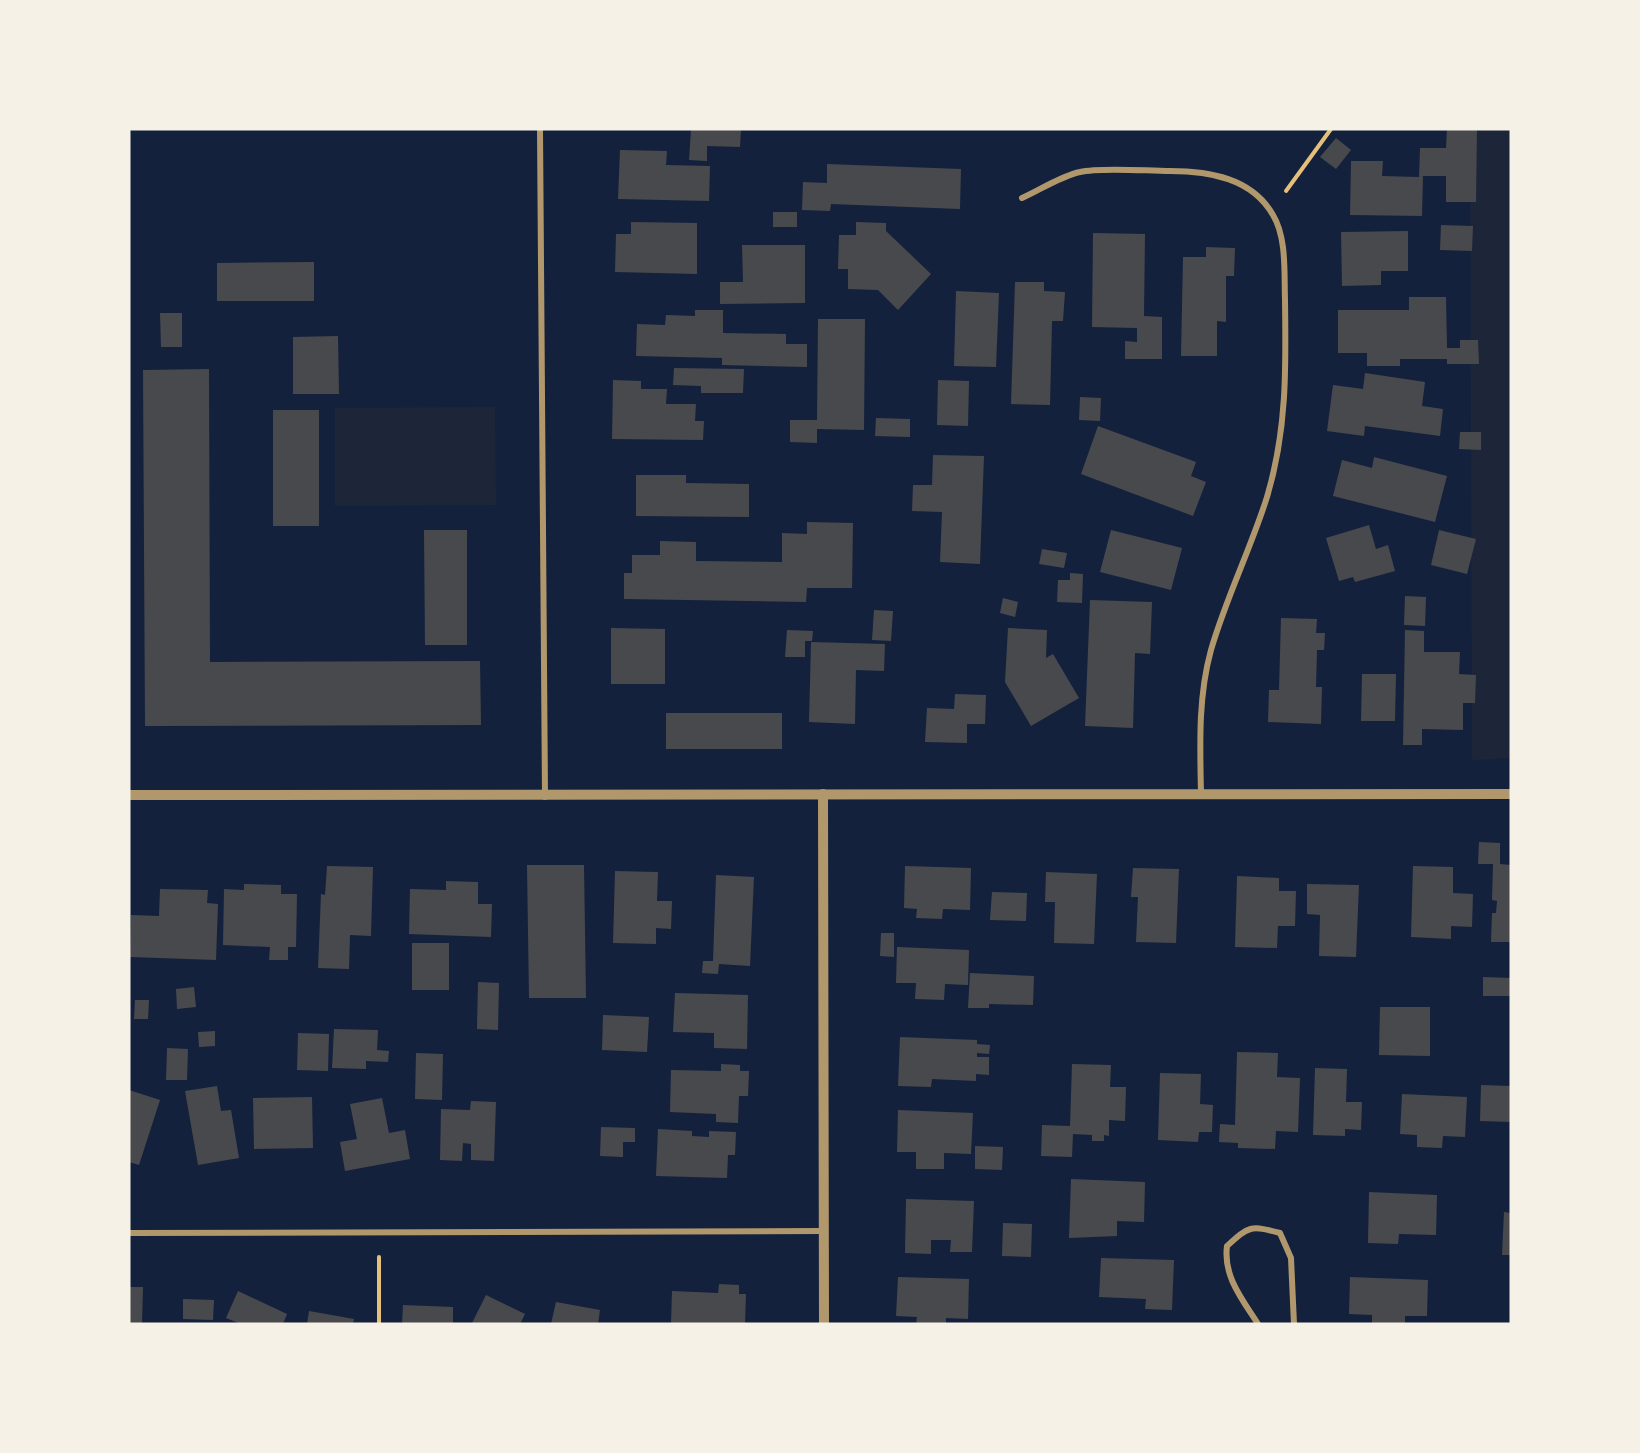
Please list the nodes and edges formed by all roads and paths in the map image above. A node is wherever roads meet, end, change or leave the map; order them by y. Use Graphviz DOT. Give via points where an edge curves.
graph roads {
  1 [pos="540,129"];
  2 [pos="1331,129"];
  3 [pos="1286,191"];
  4 [pos="1022,198"];
  5 [pos="823,794"];
  6 [pos="1201,794"];
  7 [pos="1511,794"];
  8 [pos="129,795"];
  9 [pos="545,797"];
  10 [pos="823,1231"];
  11 [pos="129,1233"];
  12 [pos="379,1257"];
  13 [pos="379,1324"];
  14 [pos="824,1324"];
  15 [pos="1258,1324"];
  16 [pos="1294,1324"];
  1 -- 9 [label="street"];
  2 -- 3 [label="path"];
  4 -- 6 [label="street" via="1080,172 1198,171 1244,185 1273,215 1280,238 1286,392 1281,435 1266,498 1206,673 1200,719"];
  5 -- 6 [label="street"];
  5 -- 9 [label="street"];
  5 -- 10 [label="street"];
  6 -- 7 [label="street"];
  8 -- 9 [label="street"];
  10 -- 11 [label="street"];
  10 -- 14 [label="street"];
  12 -- 13 [label="path"];
  15 -- 16 [label="street" via="1224,1262 1227,1246 1256,1226 1280,1233 1291,1258"];
}
